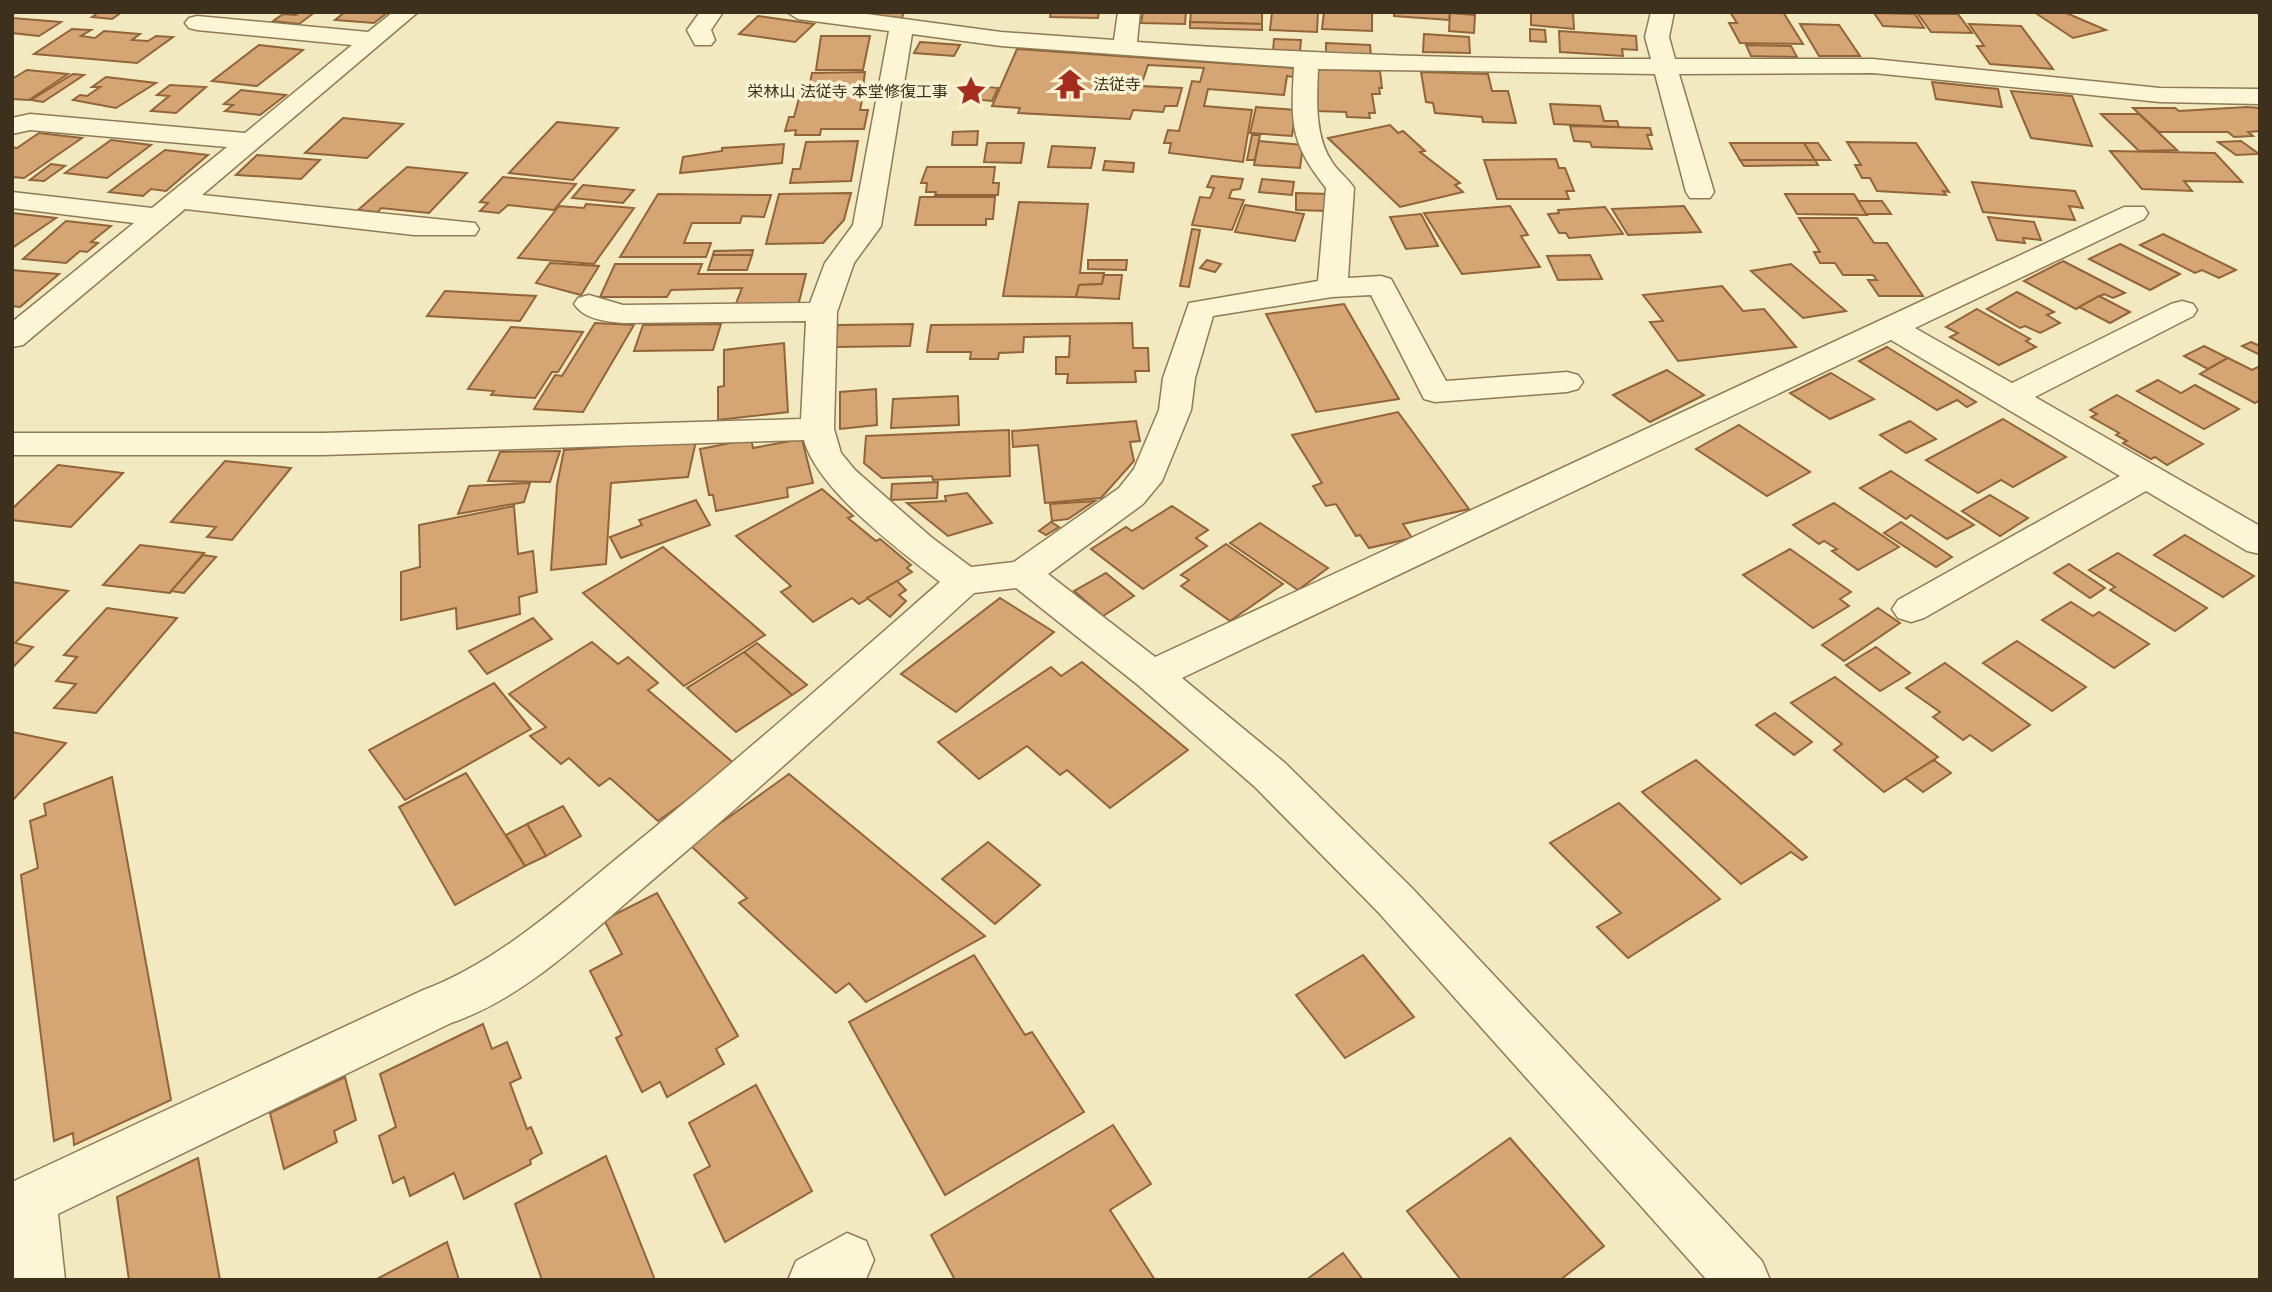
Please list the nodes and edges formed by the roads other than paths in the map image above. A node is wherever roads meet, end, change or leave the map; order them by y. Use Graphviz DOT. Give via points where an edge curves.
graph roads {
  1 [pos="407,12"];
  2 [pos="712,12"];
  3 [pos="798,12"];
  4 [pos="1129,12"];
  5 [pos="1662,12"];
  6 [pos="197,23"];
  7 [pos="901,28"];
  8 [pos="373,40"];
  9 [pos="703,40"];
  10 [pos="1125,47"];
  11 [pos="1306,61"];
  12 [pos="1665,65"];
  13 [pos="2260,97"];
  14 [pos="12,127"];
  15 [pos="250,141"];
  16 [pos="1700,192"];
  17 [pos="12,200"];
  18 [pos="167,208"];
  19 [pos="2134,213"];
  20 [pos="465,229"];
  21 [pos="1332,288"];
  22 [pos="589,304"];
  23 [pos="2182,310"];
  24 [pos="821,312"];
  25 [pos="1891,327"];
  26 [pos="12,338"];
  27 [pos="1567,382"];
  28 [pos="2010,397"];
  29 [pos="817,429"];
  30 [pos="12,444"];
  31 [pos="2146,476"];
  32 [pos="2260,542"];
  33 [pos="1023,574"];
  34 [pos="964,582"];
  35 [pos="1911,609"];
  36 [pos="1152,675"];
  37 [pos="21,1205"];
  38 [pos="38,1280"];
  39 [pos="1743,1280"];
  1 -- 8 [label="street"];
  2 -- 9 [label="street" via="699,30"];
  3 -- 7 [label="street"];
  4 -- 10 [label="street"];
  5 -- 12 [label="street" via="1657,37"];
  6 -- 8 [label="street"];
  7 -- 10 [label="street"];
  7 -- 24 [label="street" via="867,226 840,263"];
  8 -- 15 [label="street"];
  10 -- 11 [label="street"];
  11 -- 12 [label="street"];
  11 -- 21 [label="street" via="1304,108 1312,148 1325,173 1340,188"];
  12 -- 13 [label="street" via="1873,66 2160,95"];
  12 -- 16 [label="street"];
  14 -- 15 [label="street" via="30,122"];
  15 -- 18 [label="street"];
  17 -- 18 [label="street"];
  18 -- 20 [label="street"];
  18 -- 26 [label="street"];
  19 -- 25 [label="street"];
  21 -- 27 [label="street" via="1381,285 1435,391"];
  21 -- 33 [label="street" via="1200,309 1171,421 1150,473 1131,496"];
  22 -- 24 [label="street" via="623,314"];
  23 -- 28 [label="street"];
  24 -- 29 [label="street"];
  25 -- 28 [label="street"];
  25 -- 36 [label="street"];
  28 -- 31 [label="street"];
  29 -- 30 [label="street" via="323,444"];
  29 -- 34 [label="street" via="825,457 843,478"];
  31 -- 32 [label="street"];
  31 -- 35 [label="street"];
  33 -- 34 [label="street"];
  33 -- 36 [label="street"];
  34 -- 37 [label="street" via="756,768 546,943 468,996 438,1006"];
  36 -- 39 [label="street" via="1270,775 1395,900"];
  37 -- 38 [label="street"];
}
